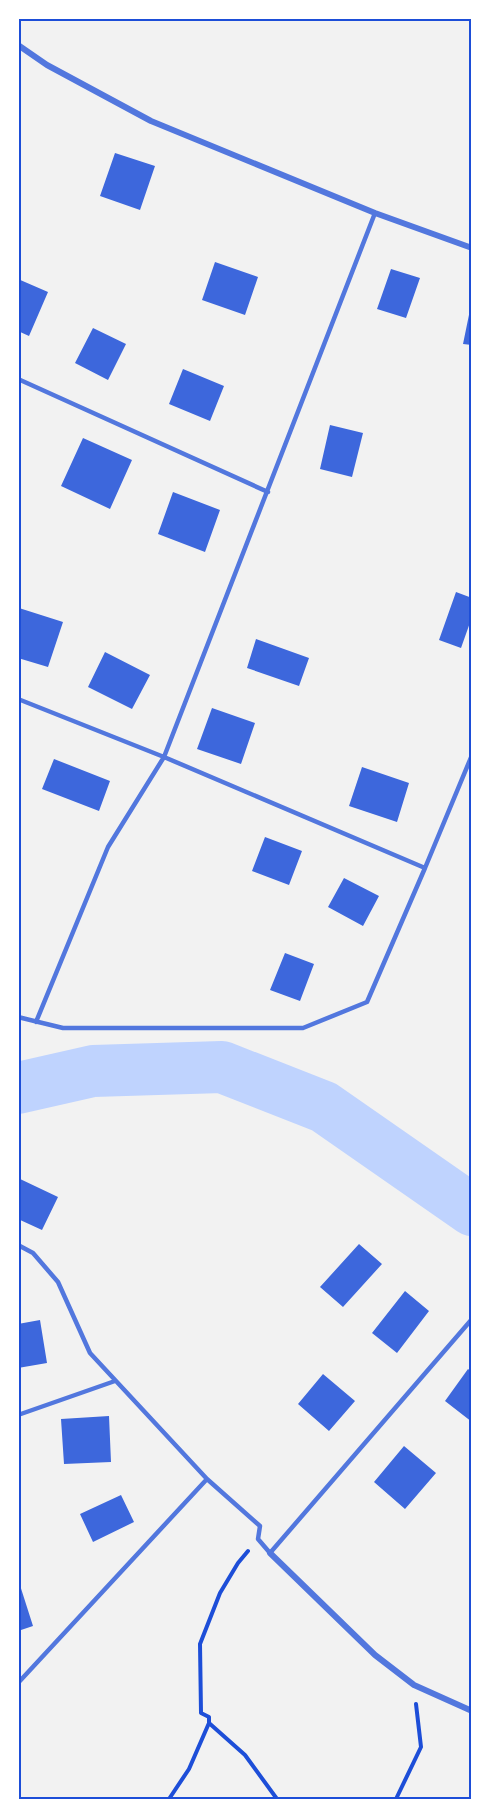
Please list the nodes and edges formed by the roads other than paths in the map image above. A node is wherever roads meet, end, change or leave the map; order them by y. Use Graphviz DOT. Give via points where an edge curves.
graph roads {
  1 [pos="18,45"];
  2 [pos="375,213"];
  3 [pos="472,248"];
  4 [pos="18,379"];
  5 [pos="268,492"];
  6 [pos="18,699"];
  7 [pos="472,755"];
  8 [pos="164,757"];
  9 [pos="425,868"];
  10 [pos="18,1017"];
  11 [pos="36,1022"];
  12 [pos="18,1245"];
  13 [pos="472,1318"];
  14 [pos="115,1381"];
  15 [pos="18,1415"];
  16 [pos="207,1479"];
  17 [pos="270,1553"];
  18 [pos="18,1683"];
  19 [pos="472,1711"];
  1 -- 2 [label="street" via="151,121"];
  2 -- 3 [label="street"];
  2 -- 5 [label="lane"];
  4 -- 5 [label="lane"];
  5 -- 8 [label="lane"];
  6 -- 8 [label="lane"];
  7 -- 9 [label="lane"];
  8 -- 9 [label="lane"];
  8 -- 11 [label="lane" via="108,847"];
  9 -- 11 [label="lane" via="367,1002 314,1024 303,1028 63,1028"];
  10 -- 11 [label="lane"];
  12 -- 14 [label="lane" via="33,1253 58,1282 90,1353"];
  13 -- 17 [label="lane"];
  14 -- 15 [label="lane"];
  14 -- 16 [label="lane"];
  16 -- 17 [label="lane" via="260,1526 258,1539"];
  16 -- 18 [label="lane"];
  17 -- 19 [label="street" via="375,1654 414,1685"];
}
